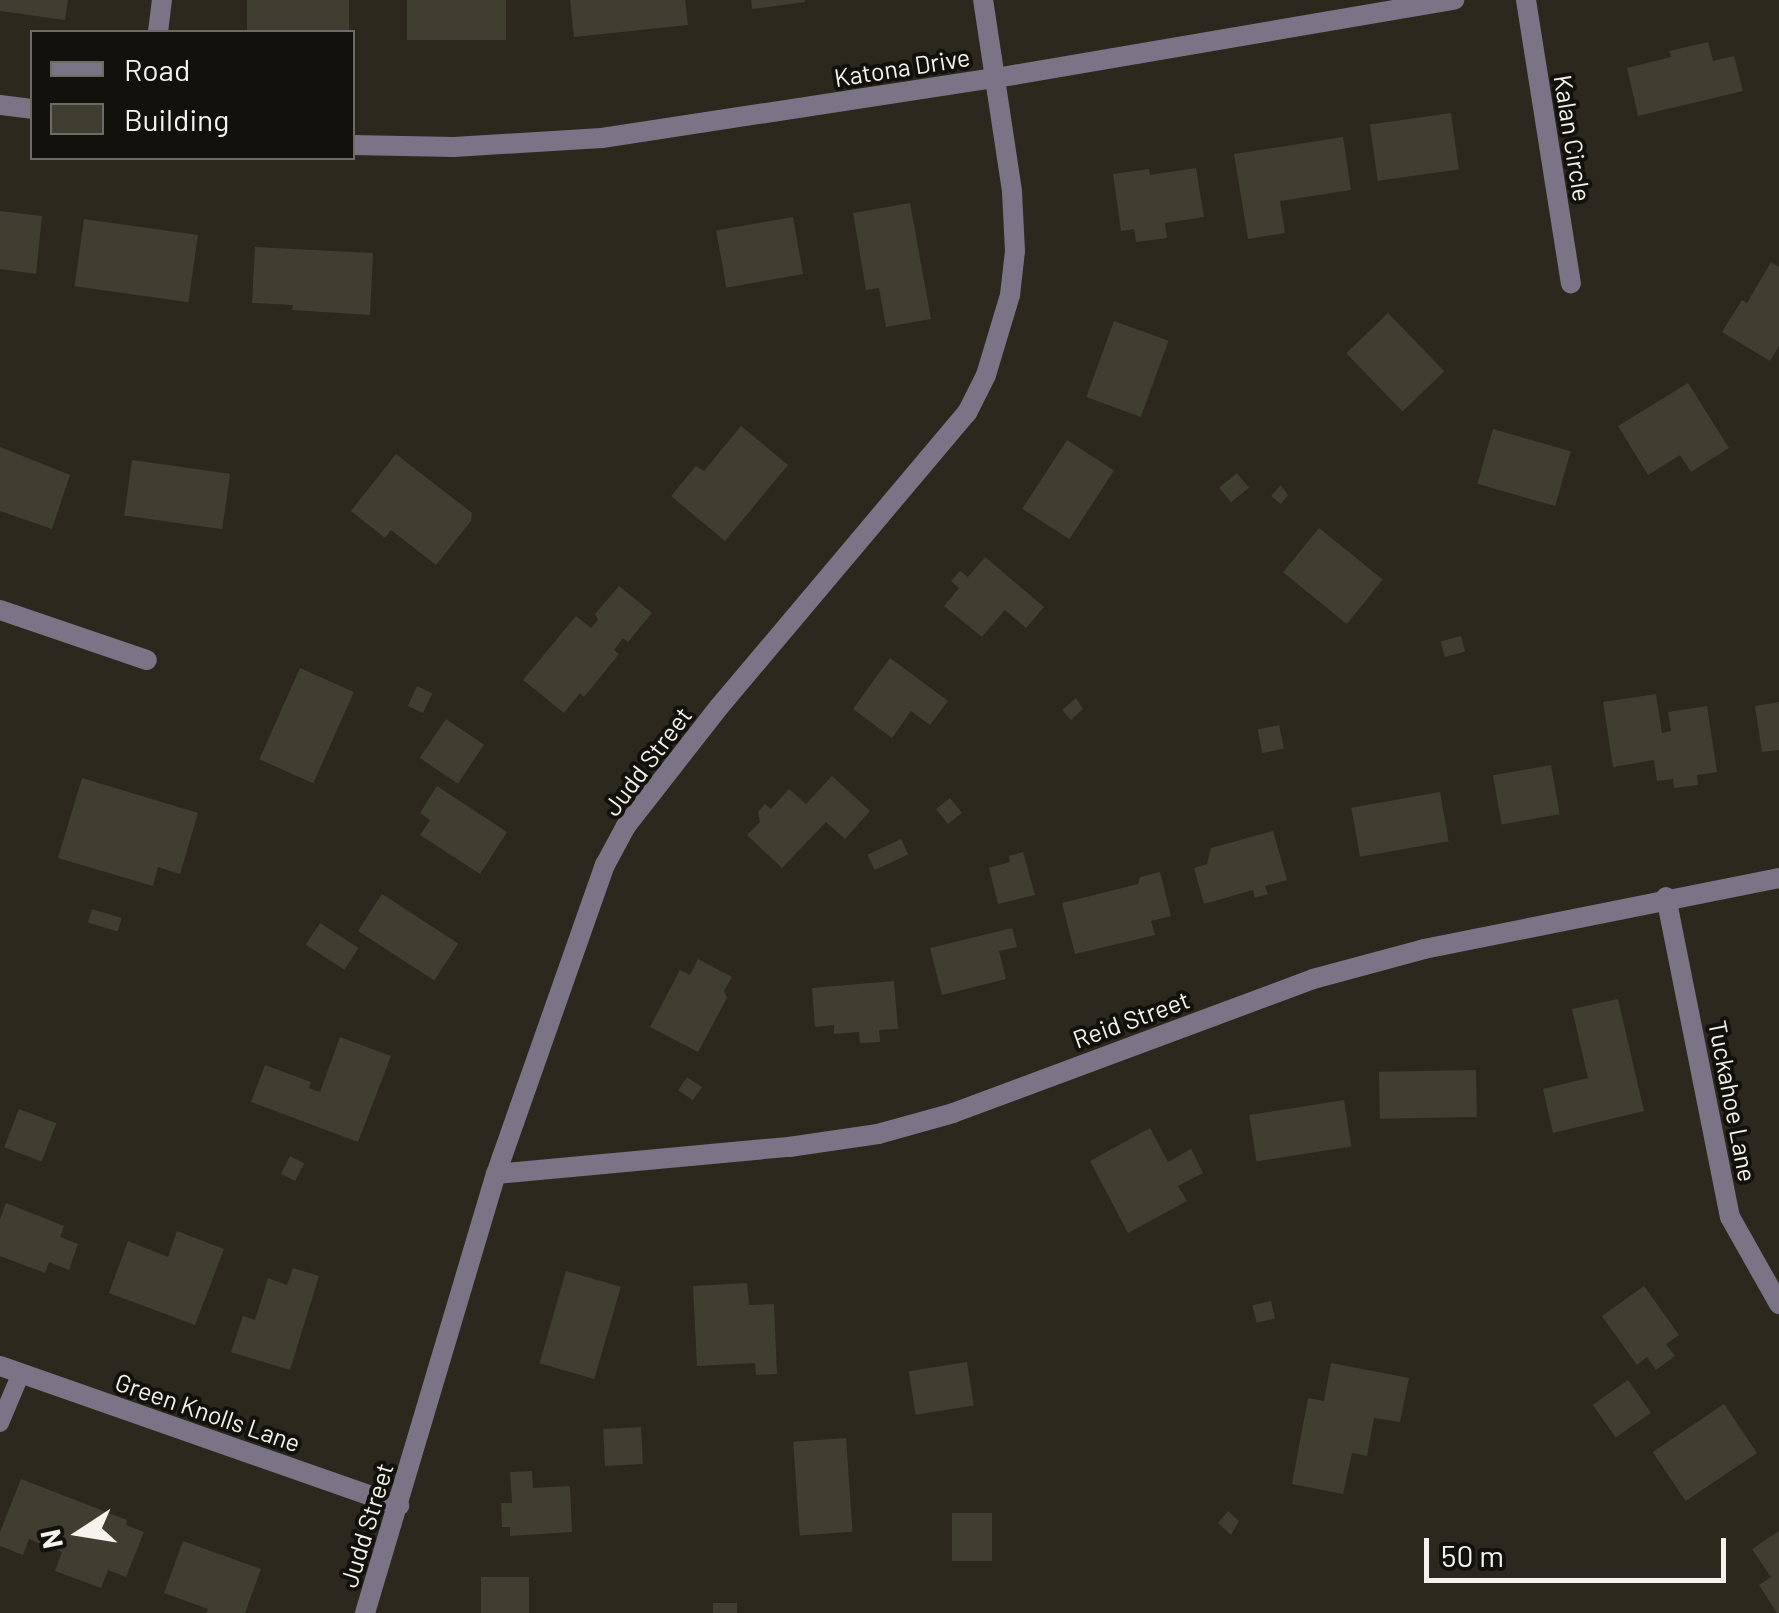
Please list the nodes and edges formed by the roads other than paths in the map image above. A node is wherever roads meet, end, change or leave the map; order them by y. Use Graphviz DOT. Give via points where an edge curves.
graph roads {
  1 [pos="162,0"];
  2 [pos="983,0"];
  3 [pos="1454,0"];
  4 [pos="1526,0"];
  5 [pos="158,30"];
  6 [pos="996,78"];
  7 [pos="0,105"];
  8 [pos="30,109"];
  9 [pos="355,145"];
  10 [pos="1571,283"];
  11 [pos="0,610"];
  12 [pos="147,660"];
  13 [pos="1779,878"];
  14 [pos="1666,898"];
  15 [pos="496,1174"];
  16 [pos="1779,1304"];
  17 [pos="0,1366"];
  18 [pos="22,1373"];
  19 [pos="0,1423"];
  20 [pos="399,1506"];
  21 [pos="365,1613"];
  1 -- 5 [label="street"];
  2 -- 6 [label="street, Judd Street"];
  3 -- 6 [label="street, Katona Drive"];
  4 -- 10 [label="street, Kalan Circle"];
  6 -- 9 [label="street, Katona Drive" via="602,138"];
  6 -- 15 [label="street, Judd Street" via="1014,250 1010,295 986,376 967,413 880,522 626,826 591,899"];
  7 -- 8 [label="street"];
  11 -- 12 [label="street"];
  13 -- 14 [label="street, Reid Street"];
  14 -- 15 [label="street, Reid Street" via="1313,979 892,1130 789,1148"];
  14 -- 16 [label="street, Tuckahoe Lane" via="1730,1217"];
  15 -- 20 [label="street, Judd Street"];
  17 -- 18 [label="street, Green Knolls Lane"];
  18 -- 19 [label="lane"];
  18 -- 20 [label="street, Green Knolls Lane"];
  20 -- 21 [label="street, Judd Street"];
}
